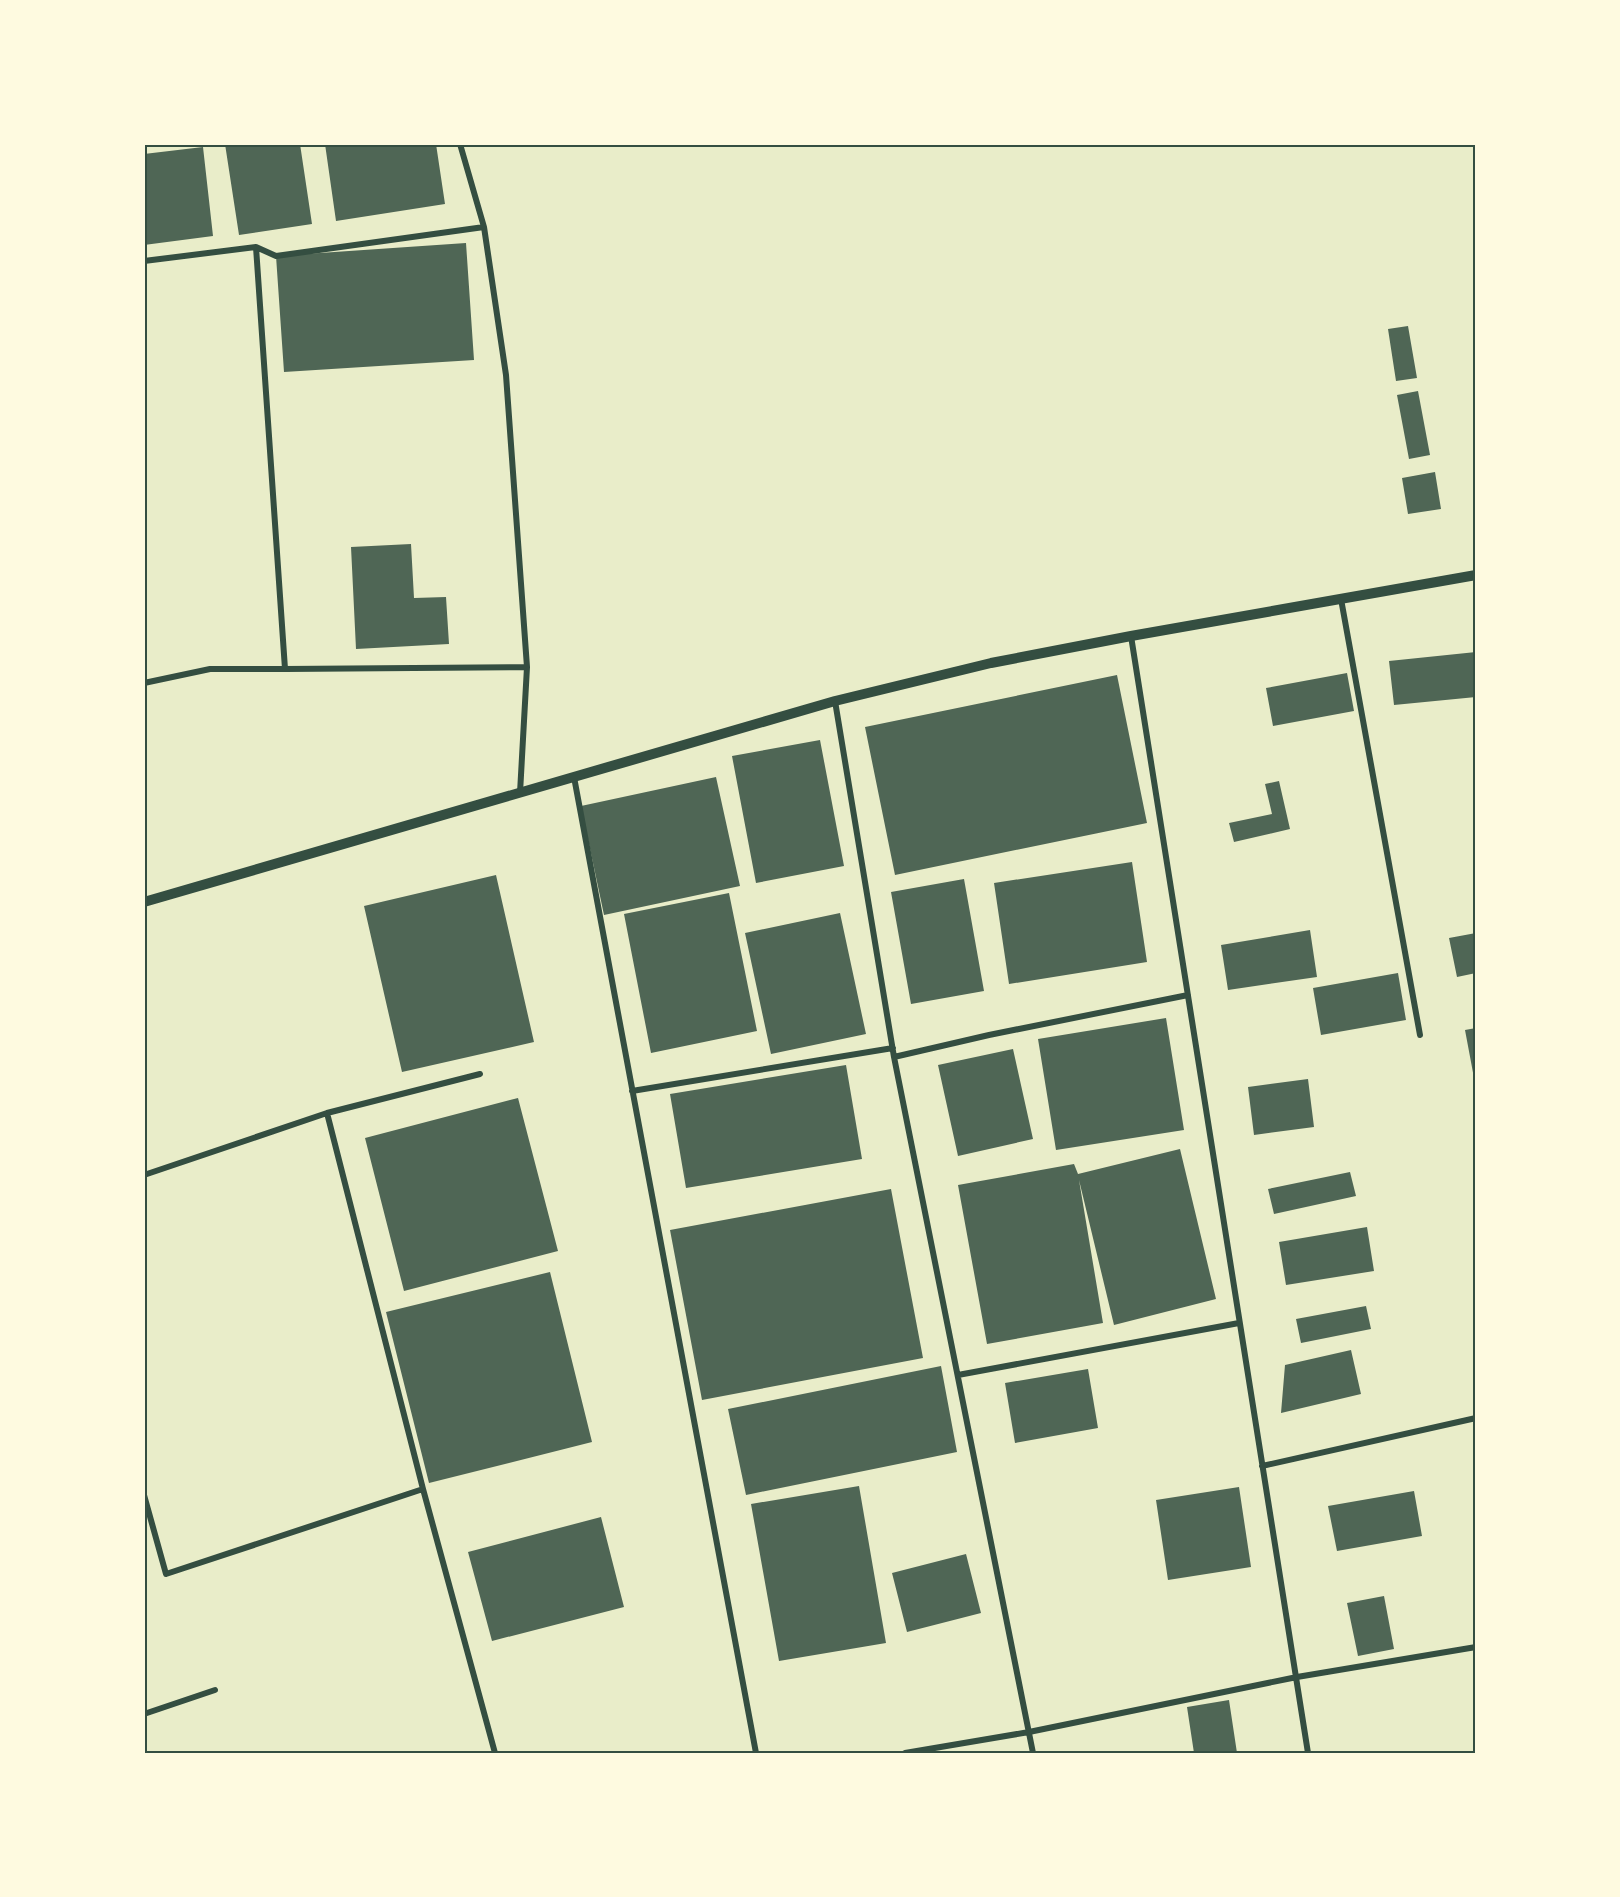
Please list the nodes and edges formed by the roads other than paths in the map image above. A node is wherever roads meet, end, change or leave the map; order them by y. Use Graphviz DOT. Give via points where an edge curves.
graph roads {
  1 [pos="460,144"];
  2 [pos="484,226"];
  3 [pos="256,247"];
  4 [pos="144,261"];
  5 [pos="1476,575"];
  6 [pos="1341,599"];
  7 [pos="1131,636"];
  8 [pos="527,667"];
  9 [pos="285,669"];
  10 [pos="144,683"];
  11 [pos="835,702"];
  12 [pos="574,777"];
  13 [pos="520,794"];
  14 [pos="144,903"];
  15 [pos="1188,995"];
  16 [pos="1420,1035"];
  17 [pos="893,1048"];
  18 [pos="894,1057"];
  19 [pos="480,1074"];
  20 [pos="632,1091"];
  21 [pos="327,1113"];
  22 [pos="144,1175"];
  23 [pos="1239,1323"];
  24 [pos="958,1375"];
  25 [pos="1476,1418"];
  26 [pos="1262,1466"];
  27 [pos="423,1488"];
  28 [pos="144,1495"];
  29 [pos="1476,1647"];
  30 [pos="1297,1677"];
  31 [pos="215,1690"];
  32 [pos="144,1714"];
  33 [pos="1029,1732"];
  34 [pos="495,1753"];
  35 [pos="756,1753"];
  36 [pos="905,1753"];
  37 [pos="1033,1753"];
  38 [pos="1308,1753"];
  1 -- 2 [label="street"];
  2 -- 3 [label="street" via="276,256"];
  2 -- 8 [label="street" via="506,375"];
  3 -- 4 [label="street"];
  3 -- 9 [label="street"];
  5 -- 6 [label="street"];
  6 -- 7 [label="street"];
  6 -- 16 [label="street"];
  7 -- 11 [label="street" via="991,663"];
  7 -- 15 [label="street"];
  8 -- 9 [label="street"];
  8 -- 13 [label="street"];
  9 -- 10 [label="street" via="210,669"];
  11 -- 12 [label="street"];
  11 -- 17 [label="street"];
  12 -- 13 [label="street"];
  12 -- 20 [label="street"];
  13 -- 14 [label="street"];
  15 -- 18 [label="street"];
  15 -- 23 [label="street"];
  17 -- 18 [label="street"];
  17 -- 20 [label="street"];
  18 -- 24 [label="street"];
  19 -- 21 [label="street"];
  20 -- 35 [label="street"];
  21 -- 22 [label="street"];
  21 -- 27 [label="street"];
  23 -- 24 [label="street"];
  23 -- 26 [label="street"];
  24 -- 33 [label="street"];
  25 -- 26 [label="street"];
  26 -- 30 [label="street"];
  27 -- 28 [label="street" via="166,1574"];
  27 -- 34 [label="street"];
  29 -- 30 [label="street"];
  30 -- 33 [label="street"];
  30 -- 38 [label="street"];
  31 -- 32 [label="street"];
  33 -- 36 [label="street"];
  33 -- 37 [label="street"];
}
